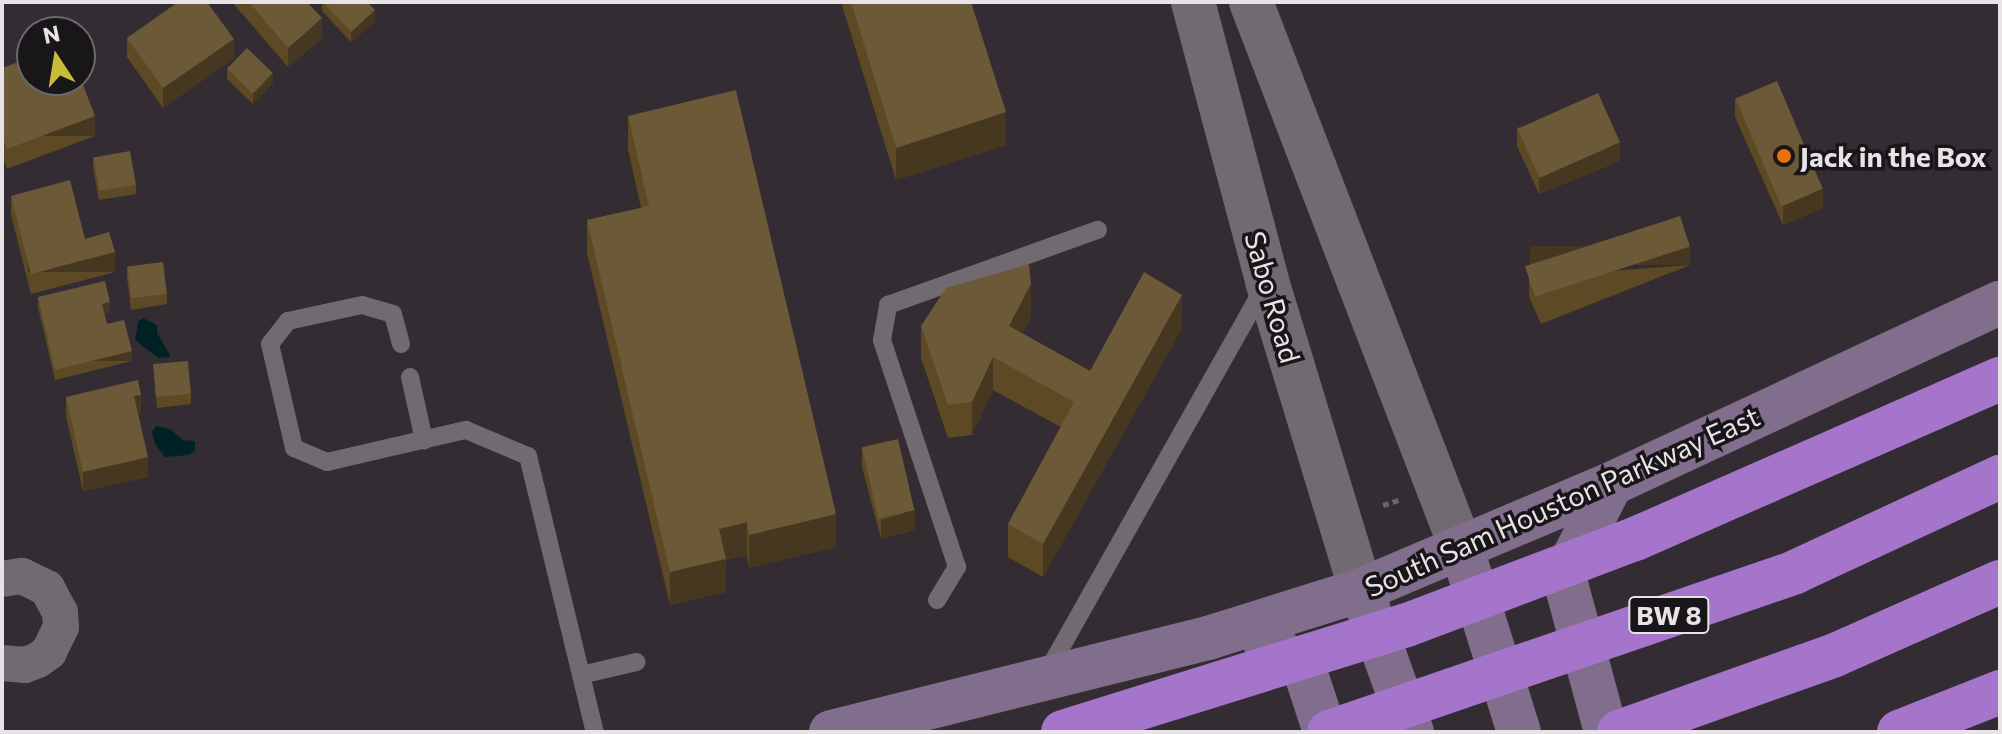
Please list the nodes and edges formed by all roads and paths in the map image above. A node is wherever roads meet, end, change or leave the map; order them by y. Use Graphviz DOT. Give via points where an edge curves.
graph roads {
  1 [pos="1193,2"];
  2 [pos="1251,2"];
  3 [pos="1098,230"];
  4 [pos="1267,281"];
  5 [pos="2000,303"];
  6 [pos="401,344"];
  7 [pos="410,377"];
  8 [pos="2000,379"];
  9 [pos="424,440"];
  10 [pos="2000,477"];
  11 [pos="1611,484"];
  12 [pos="1403,499"];
  13 [pos="1383,505"];
  14 [pos="1462,550"];
  15 [pos="4,571"];
  16 [pos="2000,582"];
  17 [pos="1361,590"];
  18 [pos="937,600"];
  19 [pos="1208,638"];
  20 [pos="637,662"];
  21 [pos="2,663"];
  22 [pos="581,675"];
  23 [pos="1042,680"];
  24 [pos="2000,692"];
  25 [pos="595,732"];
  26 [pos="831,732"];
  27 [pos="1063,732"];
  28 [pos="1327,732"];
  29 [pos="1412,732"];
  30 [pos="1519,732"];
  31 [pos="1606,732"];
  32 [pos="1619,732"];
  33 [pos="1899,732"];
  1 -- 4 [label="street, Sabo Road"];
  2 -- 14 [label="street"];
  3 -- 18 [label="lane" via="888,305 882,340 957,567"];
  4 -- 17 [label="street, Sabo Road"];
  4 -- 23 [label="lane"];
  5 -- 11 [label="main road, South Sam Houston Parkway East"];
  6 -- 9 [label="lane" via="393,314 362,305 288,321 270,344 294,448 327,462"];
  7 -- 9 [label="lane"];
  8 -- 27 [label="highway" via="1593,555 1407,625"];
  9 -- 22 [label="lane" via="466,430 528,456"];
  10 -- 28 [label="highway, BW 8" via="1795,572"];
  11 -- 14 [label="main road, South Sam Houston Parkway East"];
  11 -- 31 [label="main road" via="1564,576"];
  12 -- 13 [label="path"];
  14 -- 17 [label="main road, South Sam Houston Parkway East"];
  14 -- 30 [label="main road"];
  15 -- 21 [label="street" via="47,588 60,612 61,627 49,652 38,660"];
  16 -- 32 [label="highway" via="1835,655"];
  17 -- 19 [label="main road, South Sam Houston Parkway East"];
  17 -- 29 [label="main road"];
  19 -- 23 [label="main road, South Sam Houston Parkway East"];
  19 -- 28 [label="main road" via="1271,644 1305,671"];
  20 -- 22 [label="lane"];
  22 -- 25 [label="lane"];
  23 -- 26 [label="main road, South Sam Houston Parkway East"];
  24 -- 33 [label="highway"];
}
